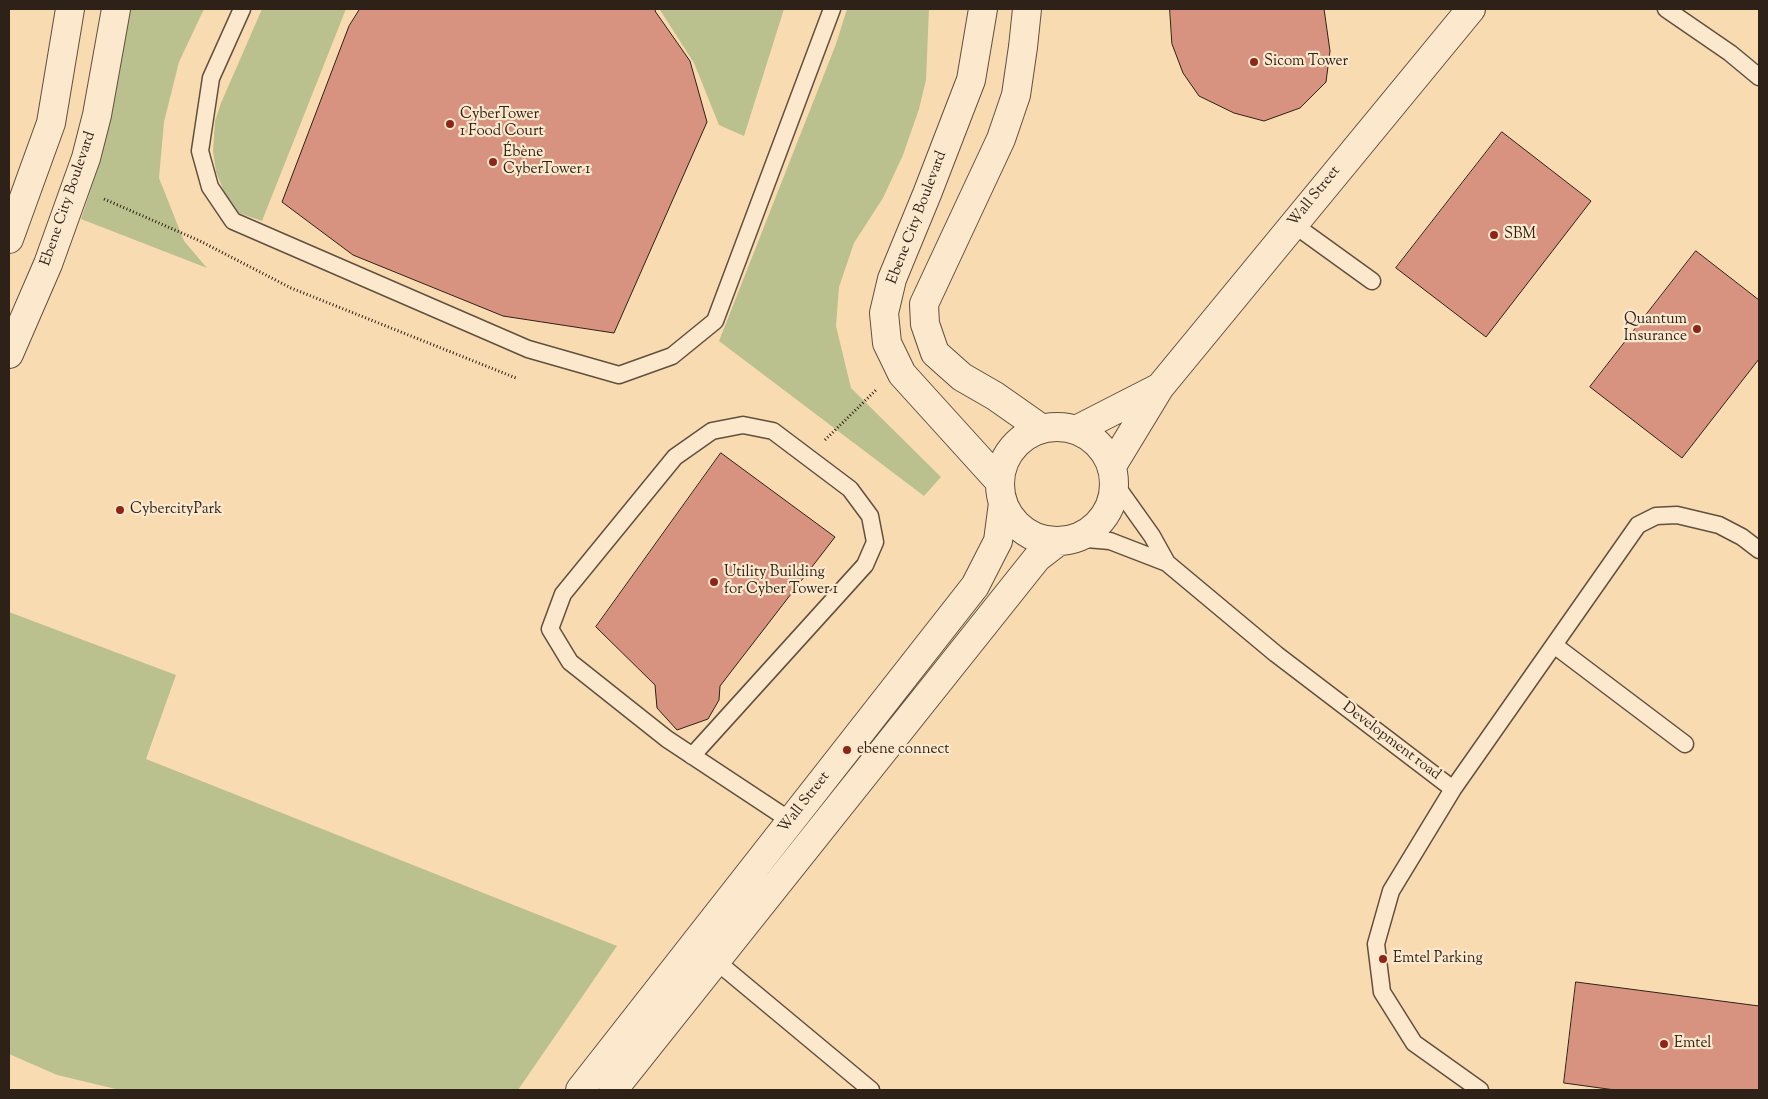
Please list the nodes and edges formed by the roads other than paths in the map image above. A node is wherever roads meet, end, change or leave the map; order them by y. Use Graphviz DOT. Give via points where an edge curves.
graph roads {
  1 [pos="70,9"];
  2 [pos="116,9"];
  3 [pos="242,9"];
  4 [pos="832,9"];
  5 [pos="983,9"];
  6 [pos="1027,9"];
  7 [pos="1471,9"];
  8 [pos="1666,9"];
  9 [pos="1759,77"];
  10 [pos="1293,224"];
  11 [pos="9,239"];
  12 [pos="1372,281"];
  13 [pos="9,354"];
  14 [pos="1160,386"];
  15 [pos="1042,429"];
  16 [pos="1076,430"];
  17 [pos="1113,475"];
  18 [pos="1001,492"];
  19 [pos="1067,539"];
  20 [pos="1759,550"];
  21 [pos="1167,563"];
  22 [pos="1554,645"];
  23 [pos="1685,744"];
  24 [pos="692,756"];
  25 [pos="1453,789"];
  26 [pos="791,821"];
  27 [pos="716,961"];
  28 [pos="580,1090"];
  29 [pos="613,1090"];
  30 [pos="871,1090"];
  31 [pos="1480,1090"];
  1 -- 11 [label="street" via="51,123"];
  2 -- 13 [label="street, Ebene City Boulevard" via="86,158 48,264"];
  3 -- 4 [label="lane" via="211,78 200,151 210,187 233,221 528,349 618,375 672,356 715,322"];
  5 -- 18 [label="street, Ebene City Boulevard" via="970,80 895,271 884,313 887,343 902,374"];
  6 -- 15 [label="street" via="1016,95 1002,139 924,304 925,324 935,353 962,377"];
  7 -- 10 [label="street, Wall Street"];
  8 -- 9 [label="lane"];
  10 -- 12 [label="lane"];
  10 -- 14 [label="street, Wall Street"];
  14 -- 16 [label="street, Wall Street"];
  14 -- 17 [label="street, Wall Street"];
  15 -- 16 [label="street" via="1059,426"];
  15 -- 18 [label="street" via="1025,436 1012,448 1004,464"];
  16 -- 17 [label="street" via="1092,438 1104,450"];
  17 -- 19 [label="street" via="1111,505 1104,517 1091,530"];
  17 -- 21 [label="lane"];
  18 -- 19 [label="street" via="1012,519 1026,532 1043,539"];
  18 -- 26 [label="street, Wall Street" via="998,541 975,586"];
  19 -- 21 [label="lane" via="1110,541"];
  19 -- 27 [label="street" via="1037,558"];
  20 -- 22 [label="lane, Development road" via="1719,526 1677,515 1656,516 1638,525"];
  21 -- 25 [label="lane, Development road" via="1276,654"];
  22 -- 23 [label="lane"];
  22 -- 25 [label="lane, Development road"];
  24 -- 24 [label="lane" via="865,565 874,542 870,516 850,489 773,431 743,425 712,431 675,456 563,594 550,629 570,662"];
  24 -- 26 [label="lane"];
  25 -- 31 [label="lane" via="1391,891 1376,944 1382,992 1414,1043"];
  26 -- 28 [label="street, Wall Street"];
  27 -- 29 [label="street"];
  27 -- 30 [label="lane"];
}
